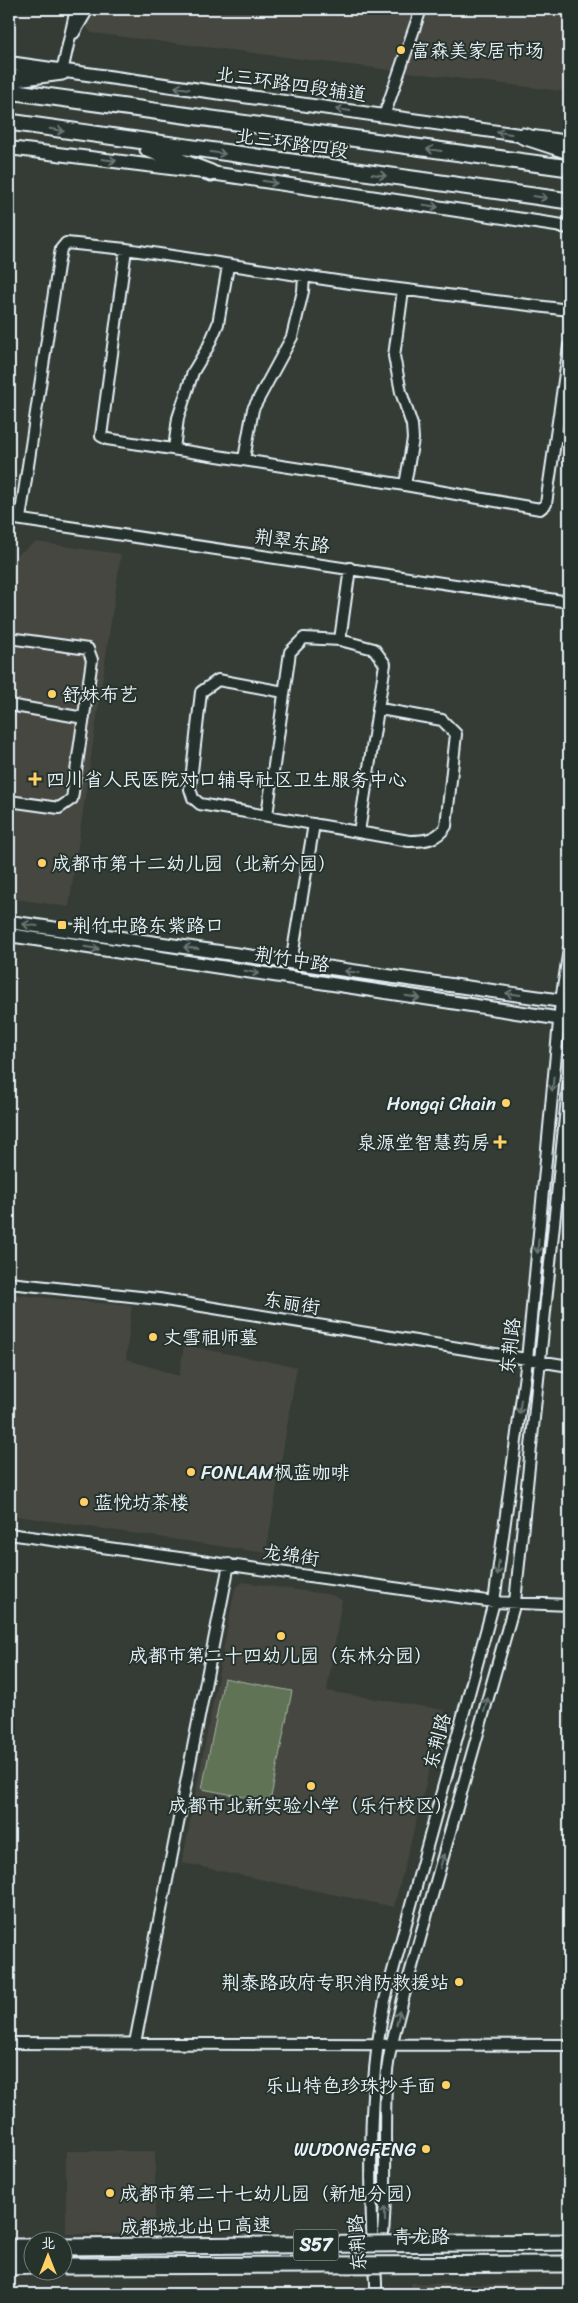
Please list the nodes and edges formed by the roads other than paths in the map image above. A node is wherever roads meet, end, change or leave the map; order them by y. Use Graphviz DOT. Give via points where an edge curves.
graph roads {
  1 [pos="76,9"];
  2 [pos="88,9"];
  3 [pos="420,9"];
  4 [pos="70,38"];
  5 [pos="9,63"];
  6 [pos="62,72"];
  7 [pos="9,79"];
  8 [pos="9,91"];
  9 [pos="384,116"];
  10 [pos="9,122"];
  11 [pos="523,136"];
  12 [pos="121,139"];
  13 [pos="569,142"];
  14 [pos="9,148"];
  15 [pos="569,150"];
  16 [pos="569,168"];
  17 [pos="211,173"];
  18 [pos="569,201"];
  19 [pos="569,226"];
  20 [pos="126,249"];
  21 [pos="228,266"];
  22 [pos="304,277"];
  23 [pos="403,290"];
  24 [pos="569,310"];
  25 [pos="569,346"];
  26 [pos="556,436"];
  27 [pos="569,437"];
  28 [pos="174,449"];
  29 [pos="244,460"];
  30 [pos="405,485"];
  31 [pos="9,518"];
  32 [pos="20,519"];
  33 [pos="350,568"];
  34 [pos="569,602"];
  35 [pos="9,638"];
  36 [pos="340,640"];
  37 [pos="284,692"];
  38 [pos="9,705"];
  39 [pos="380,709"];
  40 [pos="84,718"];
  41 [pos="9,800"];
  42 [pos="267,815"];
  43 [pos="314,824"];
  44 [pos="359,832"];
  45 [pos="9,922"];
  46 [pos="9,935"];
  47 [pos="569,949"];
  48 [pos="291,963"];
  49 [pos="565,1001"];
  50 [pos="564,1020"];
  51 [pos="569,1079"];
  52 [pos="9,1283"];
  53 [pos="527,1360"];
  54 [pos="539,1362"];
  55 [pos="569,1366"];
  56 [pos="9,1534"];
  57 [pos="230,1564"];
  58 [pos="494,1602"];
  59 [pos="515,1602"];
  60 [pos="569,1605"];
  61 [pos="9,2043"];
  62 [pos="134,2043"];
  63 [pos="376,2044"];
  64 [pos="393,2044"];
  65 [pos="569,2046"];
  66 [pos="569,2242"];
  67 [pos="9,2247"];
  68 [pos="22,2247"];
  69 [pos="72,2247"];
  70 [pos="569,2253"];
  71 [pos="377,2254"];
  72 [pos="9,2256"];
  73 [pos="22,2256"];
  74 [pos="72,2256"];
  75 [pos="569,2264"];
  76 [pos="9,2266"];
  77 [pos="22,2266"];
  78 [pos="72,2266"];
  79 [pos="376,2294"];
  1 -- 4 [label="street"];
  2 -- 4 [label="street"];
  3 -- 9 [label="street"];
  4 -- 6 [label="street"];
  5 -- 6 [label="main road, 北三环路四段辅道"];
  6 -- 7 [label="highway"];
  9 -- 6 [label="main road, 北三环路四段辅道, one-way"];
  16 -- 8 [label="highway, 北三环路四段, one-way"];
  11 -- 9 [label="main road, 北三环路四段辅道, one-way"];
  10 -- 12 [label="highway, 北三环路四段, one-way"];
  11 -- 13 [label="main road, 北三环路四段辅道"];
  11 -- 15 [label="highway"];
  12 -- 17 [label="highway"];
  12 -- 18 [label="highway, 北三环路四段, one-way"];
  14 -- 17 [label="main road, one-way"];
  17 -- 19 [label="main road, one-way"];
  20 -- 21 [label="street"];
  20 -- 28 [label="street" via="101,436"];
  20 -- 32 [label="street" via="76,243 66,243 61,249"];
  21 -- 22 [label="street"];
  21 -- 28 [label="street" via="218,324 193,372 178,418"];
  22 -- 23 [label="street"];
  22 -- 29 [label="street" via="292,338 252,409"];
  23 -- 24 [label="street"];
  23 -- 30 [label="street" via="394,356 412,425 413,439"];
  25 -- 26 [label="street"];
  26 -- 27 [label="street"];
  26 -- 30 [label="street" via="546,504 540,510"];
  28 -- 29 [label="street"];
  29 -- 30 [label="street"];
  31 -- 32 [label="street, 荆翠东路"];
  32 -- 33 [label="street, 荆翠东路"];
  33 -- 34 [label="street, 荆翠东路"];
  33 -- 36 [label="street"];
  35 -- 40 [label="street" via="88,649 92,660"];
  36 -- 37 [label="street" via="304,638 290,652"];
  36 -- 39 [label="street" via="374,649 386,664"];
  37 -- 42 [label="street"];
  37 -- 42 [label="street" via="218,680 201,692 190,789 193,798 200,804"];
  38 -- 40 [label="street"];
  39 -- 44 [label="street"];
  39 -- 44 [label="street" via="442,720 456,734 446,826 440,836 424,841"];
  40 -- 41 [label="street" via="72,799 59,808"];
  42 -- 43 [label="street"];
  43 -- 44 [label="street"];
  43 -- 48 [label="street"];
  48 -- 45 [label="main road, 荆竹中路, one-way"];
  46 -- 50 [label="main road, 荆竹中路, one-way"];
  47 -- 49 [label="street, 东荆路"];
  49 -- 48 [label="main road, 荆竹中路, one-way"];
  49 -- 50 [label="street, 东荆路"];
  50 -- 53 [label="street, 东荆路, one-way"];
  51 -- 54 [label="street, 东荆路"];
  52 -- 53 [label="street, 东丽街" via="159,1299"];
  53 -- 54 [label="street, 东丽街"];
  53 -- 58 [label="street, 东荆路, one-way"];
  54 -- 55 [label="street, 东丽街"];
  54 -- 59 [label="street, 东荆路"];
  56 -- 57 [label="street, 龙绵街"];
  57 -- 58 [label="street, 龙绵街"];
  57 -- 62 [label="street"];
  58 -- 59 [label="street, 龙绵街"];
  58 -- 63 [label="street, 东荆路"];
  59 -- 60 [label="street, 龙绵街"];
  64 -- 59 [label="street, 东荆路, one-way"];
  61 -- 62 [label="street"];
  62 -- 63 [label="street"];
  63 -- 64 [label="street"];
  63 -- 71 [label="street, 东荆路" via="372,2226"];
  64 -- 65 [label="street"];
  71 -- 64 [label="street, 东荆路, one-way" via="385,2228 386,2083"];
  66 -- 69 [label="highway, 成都城北出口高速 / S57, bridge"];
  67 -- 68 [label="highway"];
  70 -- 71 [label="street, 青龙路"];
  71 -- 74 [label="street, 青龙路"];
  71 -- 79 [label="street, 东荆路"];
  72 -- 73 [label="street"];
  75 -- 78 [label="highway, 成都城北出口高速 / S57, bridge"];
  76 -- 77 [label="highway"];
}
